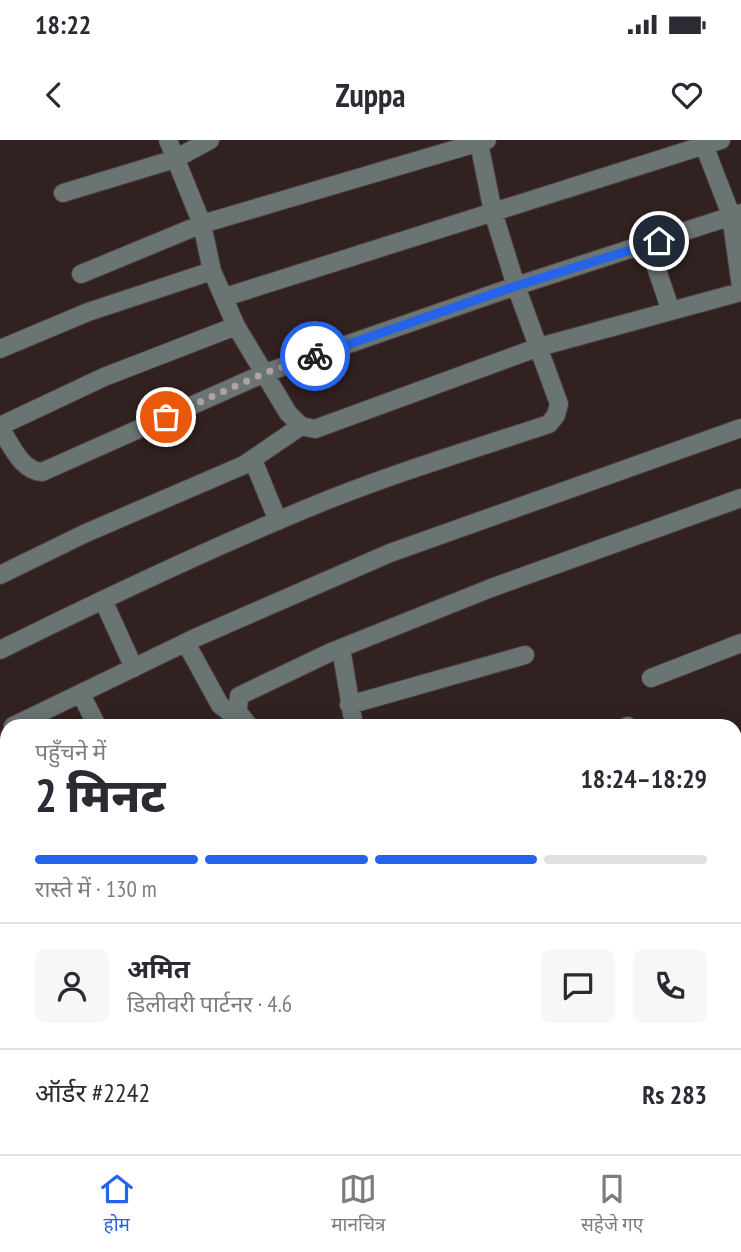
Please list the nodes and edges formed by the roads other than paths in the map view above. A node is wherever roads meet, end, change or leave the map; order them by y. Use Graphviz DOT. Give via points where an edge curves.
graph roads {
  1 [pos="168,140"];
  2 [pos="210,140"];
  3 [pos="721,140"];
  4 [pos="483,142"];
  5 [pos="703,143"];
  6 [pos="438,147"];
  7 [pos="175,159"];
  8 [pos="63,194"];
  9 [pos="493,212"];
  10 [pos="736,214"];
  11 [pos="202,224"];
  12 [pos="649,244"];
  13 [pos="212,271"];
  14 [pos="81,274"];
  15 [pos="516,286"];
  16 [pos="741,289"];
  17 [pos="225,297"];
  18 [pos="671,311"];
  19 [pos="236,326"];
  20 [pos="539,347"];
  21 [pos="0,349"];
  22 [pos="265,373"];
  23 [pos="301,426"];
  24 [pos="0,427"];
  25 [pos="741,428"];
  26 [pos="253,460"];
  27 [pos="741,498"];
  28 [pos="278,521"];
  29 [pos="0,575"];
  30 [pos="103,600"];
  31 [pos="186,643"];
  32 [pos="741,643"];
  33 [pos="341,648"];
  34 [pos="0,650"];
  35 [pos="524,655"];
  36 [pos="134,668"];
  37 [pos="651,678"];
  38 [pos="81,694"];
  39 [pos="349,705"];
  40 [pos="29,719"];
  41 [pos="94,719"];
  42 [pos="243,719"];
  43 [pos="352,719"];
  1 -- 7 [label="street"];
  2 -- 7 [label="street"];
  3 -- 5 [label="street"];
  4 -- 6 [label="street"];
  4 -- 9 [label="street"];
  5 -- 9 [label="street"];
  5 -- 10 [label="street"];
  6 -- 11 [label="street"];
  7 -- 8 [label="street"];
  7 -- 11 [label="street"];
  9 -- 15 [label="street"];
  9 -- 17 [label="street"];
  10 -- 12 [label="street"];
  10 -- 16 [label="street"];
  11 -- 13 [label="street"];
  11 -- 14 [label="street"];
  12 -- 15 [label="street"];
  12 -- 18 [label="street"];
  13 -- 17 [label="street"];
  13 -- 21 [label="street"];
  15 -- 20 [label="street"];
  15 -- 22 [label="street"];
  16 -- 18 [label="street"];
  17 -- 19 [label="street"];
  18 -- 20 [label="street"];
  19 -- 22 [label="street"];
  19 -- 24 [label="street" via="104,377"];
  20 -- 23 [label="street" via="315,429"];
  20 -- 28 [label="street" via="559,404 549,424 395,475"];
  22 -- 23 [label="street"];
  22 -- 24 [label="street" via="43,472 26,466"];
  23 -- 26 [label="street"];
  25 -- 31 [label="street" via="390,553"];
  26 -- 28 [label="street"];
  26 -- 29 [label="street"];
  27 -- 33 [label="street" via="491,588"];
  28 -- 30 [label="street"];
  30 -- 34 [label="street"];
  30 -- 36 [label="street"];
  31 -- 36 [label="street"];
  31 -- 42 [label="street" via="220,705"];
  32 -- 37 [label="street"];
  33 -- 39 [label="street"];
  33 -- 42 [label="street" via="244,693 238,701"];
  35 -- 39 [label="street"];
  36 -- 38 [label="street"];
  38 -- 40 [label="street"];
  38 -- 41 [label="street"];
  39 -- 43 [label="street"];
}
